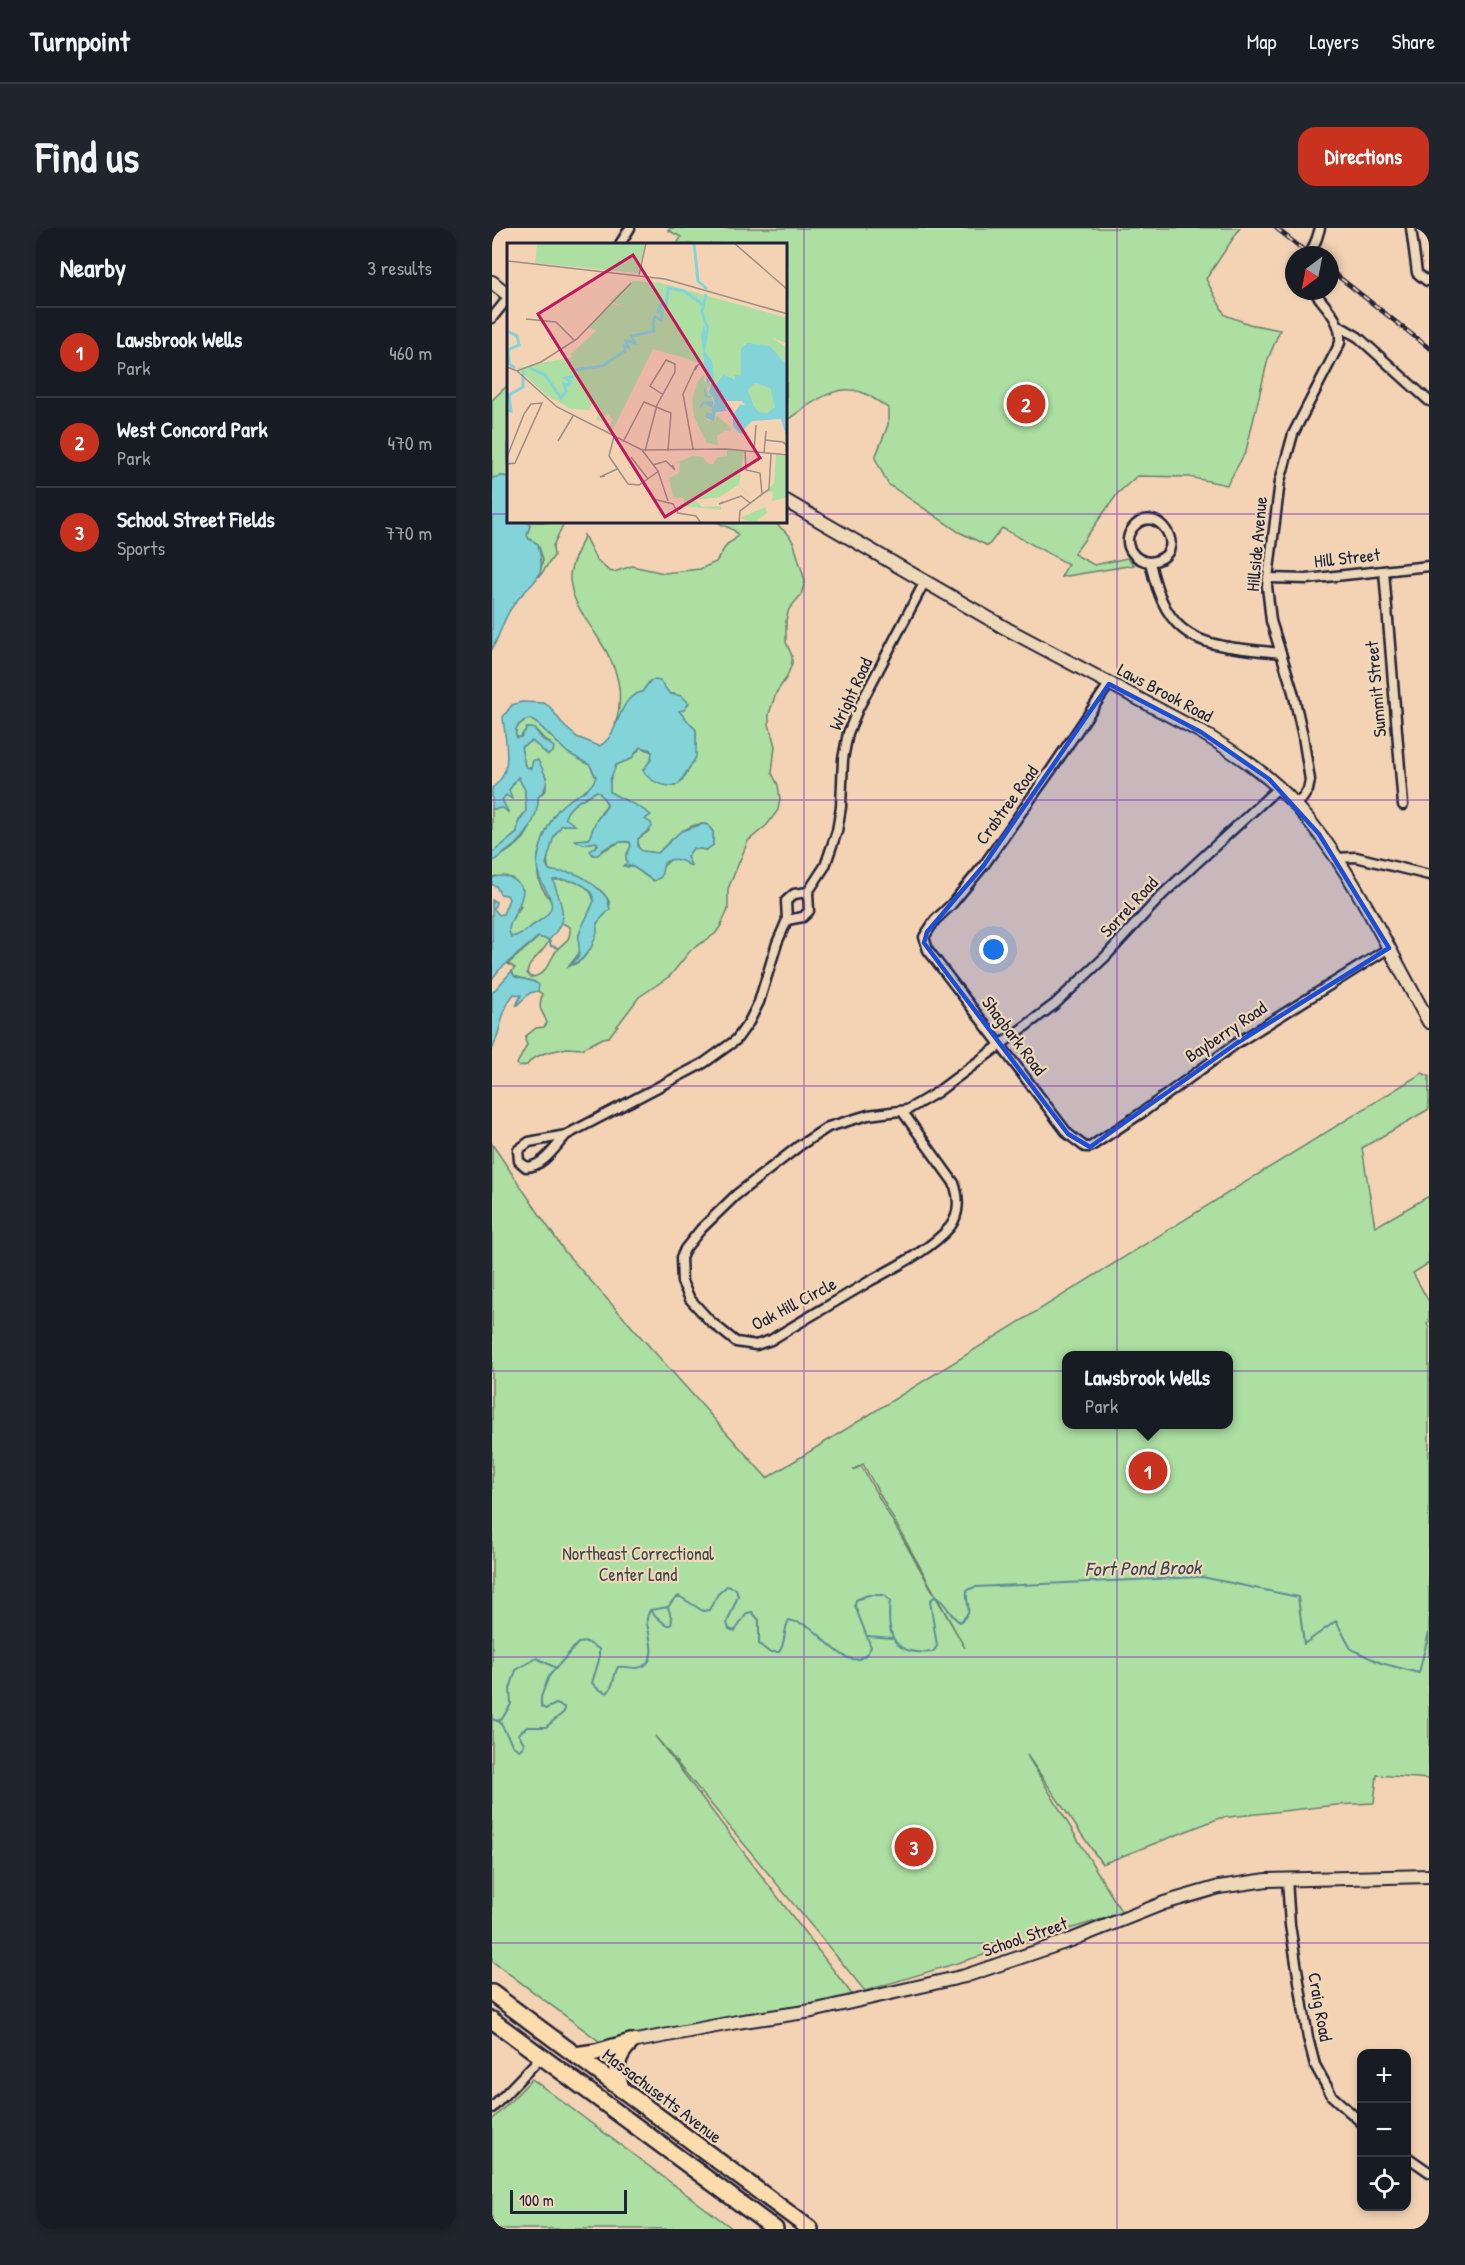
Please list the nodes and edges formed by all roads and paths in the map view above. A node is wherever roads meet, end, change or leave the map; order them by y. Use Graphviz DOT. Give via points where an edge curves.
graph roads {
  1 [pos="630,228"];
  2 [pos="1320,228"];
  3 [pos="1411,228"];
  4 [pos="621,243"];
  5 [pos="1314,246"];
  6 [pos="1429,279"];
  7 [pos="492,282"];
  8 [pos="507,295"];
  9 [pos="507,297"];
  10 [pos="1321,300"];
  11 [pos="492,318"];
  12 [pos="1339,326"];
  13 [pos="1429,401"];
  14 [pos="788,502"];
  15 [pos="1150,562"];
  16 [pos="1429,566"];
  17 [pos="1384,570"];
  18 [pos="1268,578"];
  19 [pos="924,583"];
  20 [pos="1281,653"];
  21 [pos="1109,684"];
  22 [pos="1278,788"];
  23 [pos="1295,803"];
  24 [pos="1403,805"];
  25 [pos="1336,858"];
  26 [pos="1429,875"];
  27 [pos="808,892"];
  28 [pos="787,920"];
  29 [pos="924,939"];
  30 [pos="1389,948"];
  31 [pos="1429,1022"];
  32 [pos="1001,1045"];
  33 [pos="902,1111"];
  34 [pos="566,1135"];
  35 [pos="1085,1148"];
  36 [pos="1429,1876"];
  37 [pos="1287,1879"];
  38 [pos="492,1993"];
  39 [pos="492,2020"];
  40 [pos="631,2042"];
  41 [pos="575,2055"];
  42 [pos="541,2056"];
  43 [pos="622,2090"];
  44 [pos="492,2108"];
  45 [pos="1357,2118"];
  46 [pos="1408,2157"];
  47 [pos="1429,2172"];
  48 [pos="775,2229"];
  49 [pos="810,2229"];
  1 -- 4 [label="street"];
  2 -- 5 [label="street, bridge"];
  3 -- 6 [label="street" via="1417,273"];
  7 -- 8 [label="street"];
  9 -- 11 [label="street"];
  10 -- 12 [label="street"];
  12 -- 13 [label="street" via="1358,337"];
  12 -- 18 [label="street, Hillside Avenue" via="1340,343 1303,412 1287,452"];
  14 -- 19 [label="street, Laws Brook Road"];
  15 -- 15 [label="street" via="1166,555 1170,538 1164,526 1148,520 1136,525 1128,540 1135,556"];
  15 -- 20 [label="street" via="1163,605 1187,632 1221,646"];
  16 -- 17 [label="street, Hill Street"];
  17 -- 18 [label="street, Hill Street" via="1306,579"];
  17 -- 24 [label="street, Summit Street"];
  18 -- 20 [label="street, Hillside Avenue" via="1268,604"];
  19 -- 21 [label="street, Laws Brook Road"];
  19 -- 27 [label="street, Wright Road" via="850,727 837,831 825,866"];
  20 -- 23 [label="street, Hillside Avenue" via="1293,692 1310,780 1308,790"];
  21 -- 22 [label="street, Laws Brook Road" via="1230,749"];
  21 -- 29 [label="street, Crabtree Road" via="984,865 935,920"];
  22 -- 23 [label="street, Laws Brook Road"];
  22 -- 32 [label="street, Sorrel Road" via="1171,887 1080,981"];
  23 -- 25 [label="street, Laws Brook Road"];
  25 -- 26 [label="street" via="1356,858"];
  25 -- 30 [label="street, Laws Brook Road"];
  27 -- 28 [label="street, Wright Road" via="810,906 806,915"];
  27 -- 28 [label="street, Wright Road" via="788,898"];
  28 -- 34 [label="street, Wright Road" via="755,1012 736,1040 704,1063"];
  29 -- 32 [label="street, Shagbark Road" via="928,950"];
  30 -- 31 [label="street, Laws Brook Road"];
  30 -- 35 [label="street, Bayberry Road" via="1237,1043 1104,1139"];
  32 -- 33 [label="street, Oak Hill Circle" via="936,1093"];
  32 -- 35 [label="street, Shagbark Road" via="1068,1134"];
  33 -- 33 [label="street, Oak Hill Circle" via="868,1115 828,1127 736,1195 685,1249 680,1268 690,1299 726,1335 747,1345 771,1340 930,1245 951,1226 958,1192"];
  34 -- 34 [label="street, Wright Road" via="529,1142 518,1150 519,1161 526,1167 539,1163"];
  36 -- 37 [label="street, School Street"];
  37 -- 40 [label="street, School Street" via="1242,1882 1187,1896 956,1978 812,2011"];
  37 -- 45 [label="street, Craig Road" via="1290,1925 1315,2065 1332,2096"];
  38 -- 41 [label="highway, Massachusetts Avenue"];
  39 -- 42 [label="highway"];
  40 -- 41 [label="highway"];
  40 -- 43 [label="highway" via="616,2067"];
  41 -- 43 [label="highway, Massachusetts Avenue"];
  42 -- 44 [label="street"];
  42 -- 48 [label="highway"];
  43 -- 49 [label="highway, Massachusetts Avenue"];
  46 -- 47 [label="street"];
}
